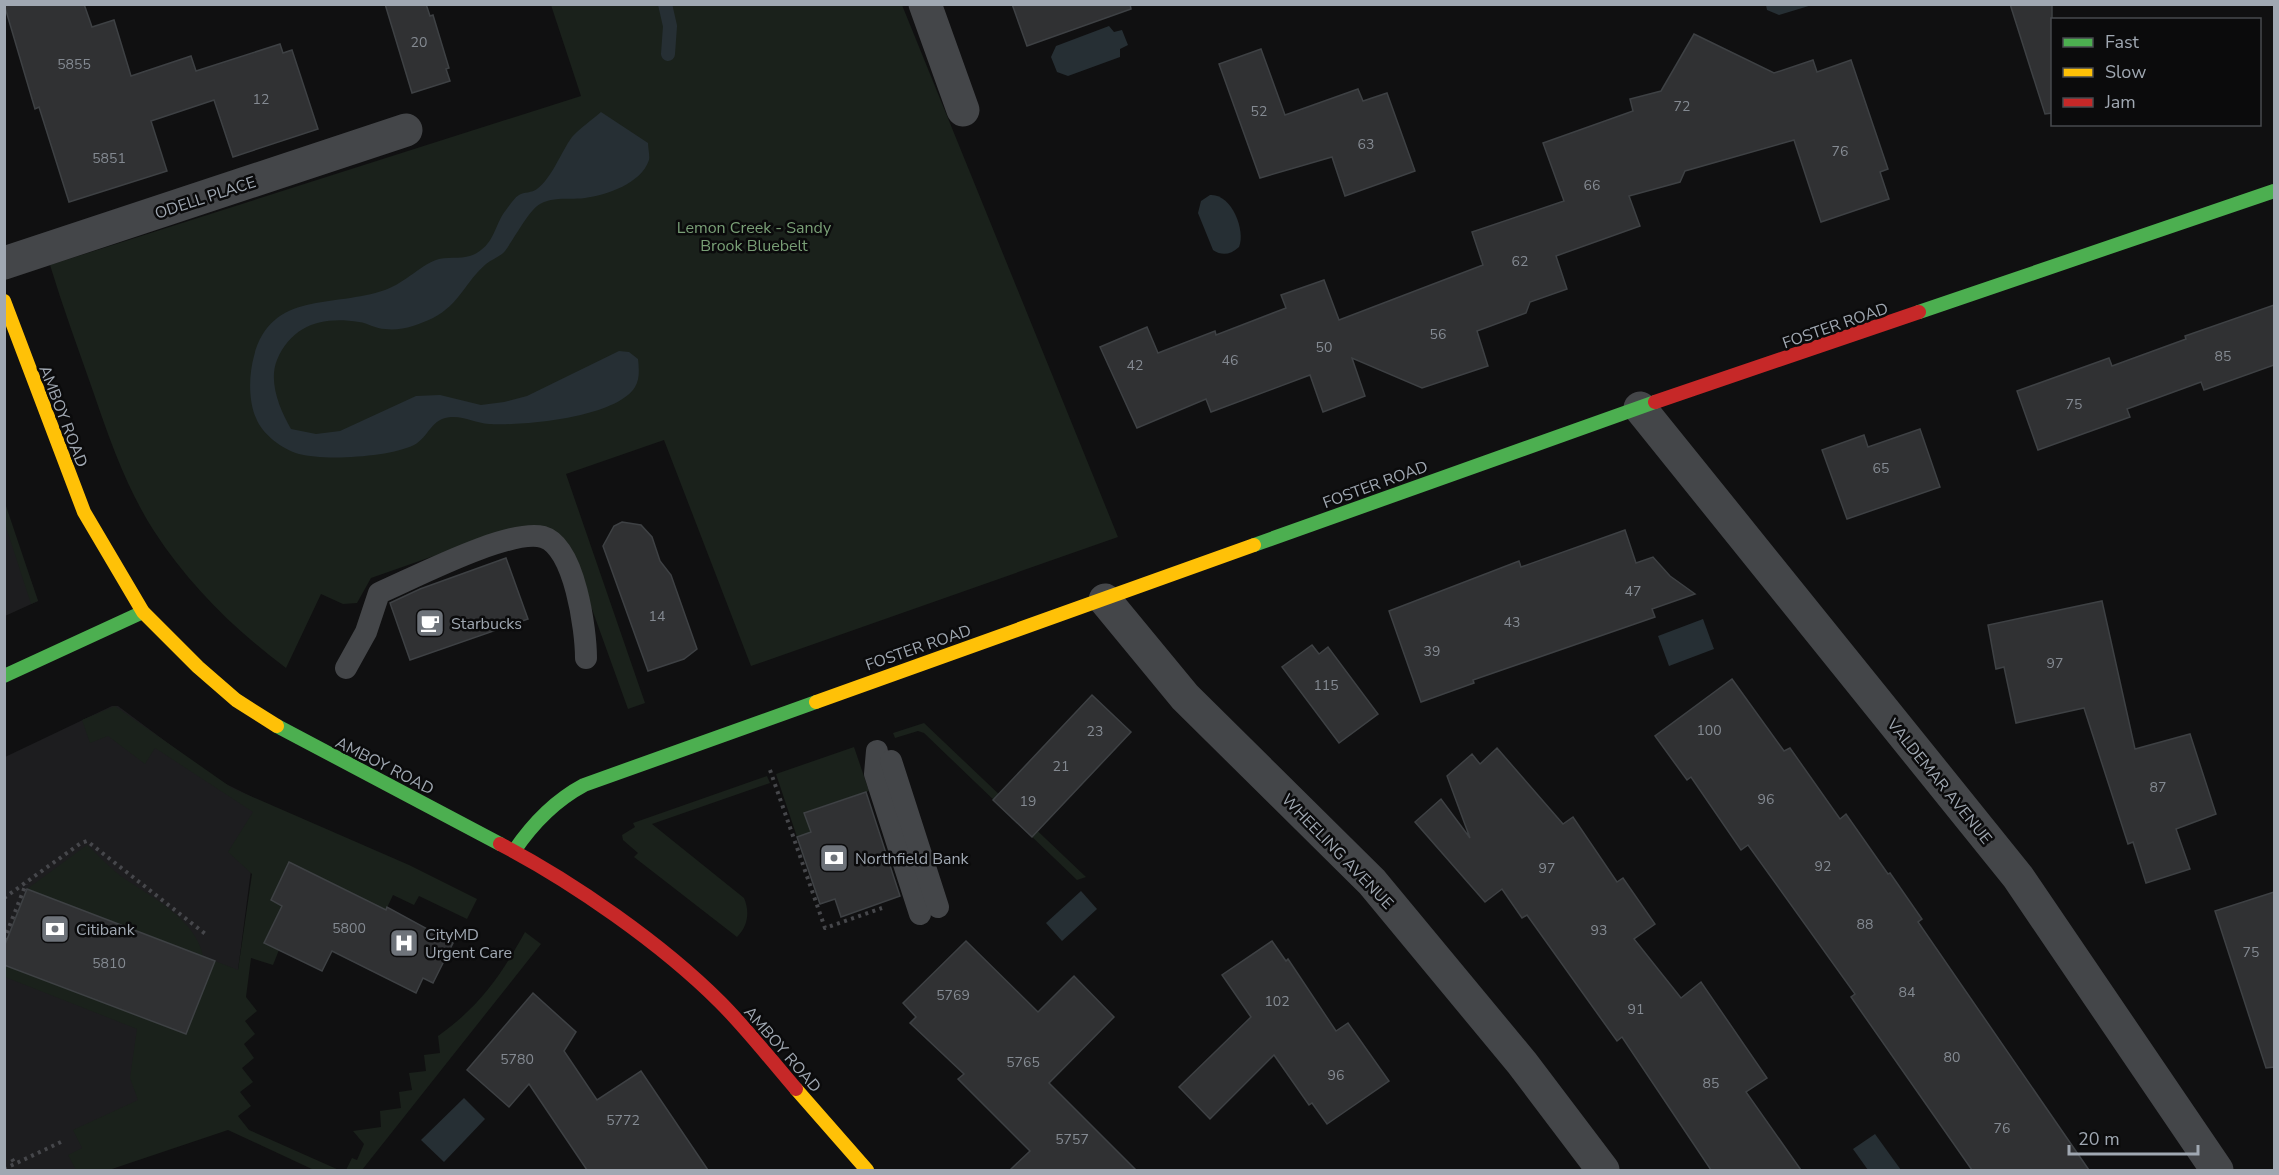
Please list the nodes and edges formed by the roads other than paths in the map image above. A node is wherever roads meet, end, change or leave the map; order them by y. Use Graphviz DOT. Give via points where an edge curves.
graph roads {
  1 [pos="925,4"];
  2 [pos="963,110"];
  3 [pos="406,130"];
  4 [pos="2274,192"];
  5 [pos="4,262"];
  6 [pos="4,301"];
  7 [pos="1640,408"];
  8 [pos="1105,600"];
  9 [pos="143,612"];
  10 [pos="586,658"];
  11 [pos="346,668"];
  12 [pos="4,676"];
  13 [pos="884,756"];
  14 [pos="513,851"];
  15 [pos="929,911"];
  16 [pos="867,1170"];
  17 [pos="1603,1170"];
  18 [pos="2217,1170"];
  1 -- 2 [label="street"];
  3 -- 5 [label="street, ODELL PLACE"];
  4 -- 7 [label="street, FOSTER ROAD"];
  6 -- 9 [label="street, AMBOY ROAD" via="84,512"];
  7 -- 8 [label="street, FOSTER ROAD"];
  7 -- 18 [label="street, VALDEMAR AVENUE" via="2018,878"];
  8 -- 14 [label="street, FOSTER ROAD" via="584,784 563,795 538,817"];
  8 -- 17 [label="street, WHEELING AVENUE" via="1185,697 1372,882 1522,1063"];
  9 -- 12 [label="street"];
  9 -- 14 [label="street, AMBOY ROAD" via="198,667 265,719"];
  10 -- 11 [label="lane" via="582,607 565,564 556,546 545,538 530,536 495,544 379,593 366,632"];
  13 -- 15 [label="lane"];
  14 -- 16 [label="street, AMBOY ROAD" via="581,892 663,953 720,1002"];
}
